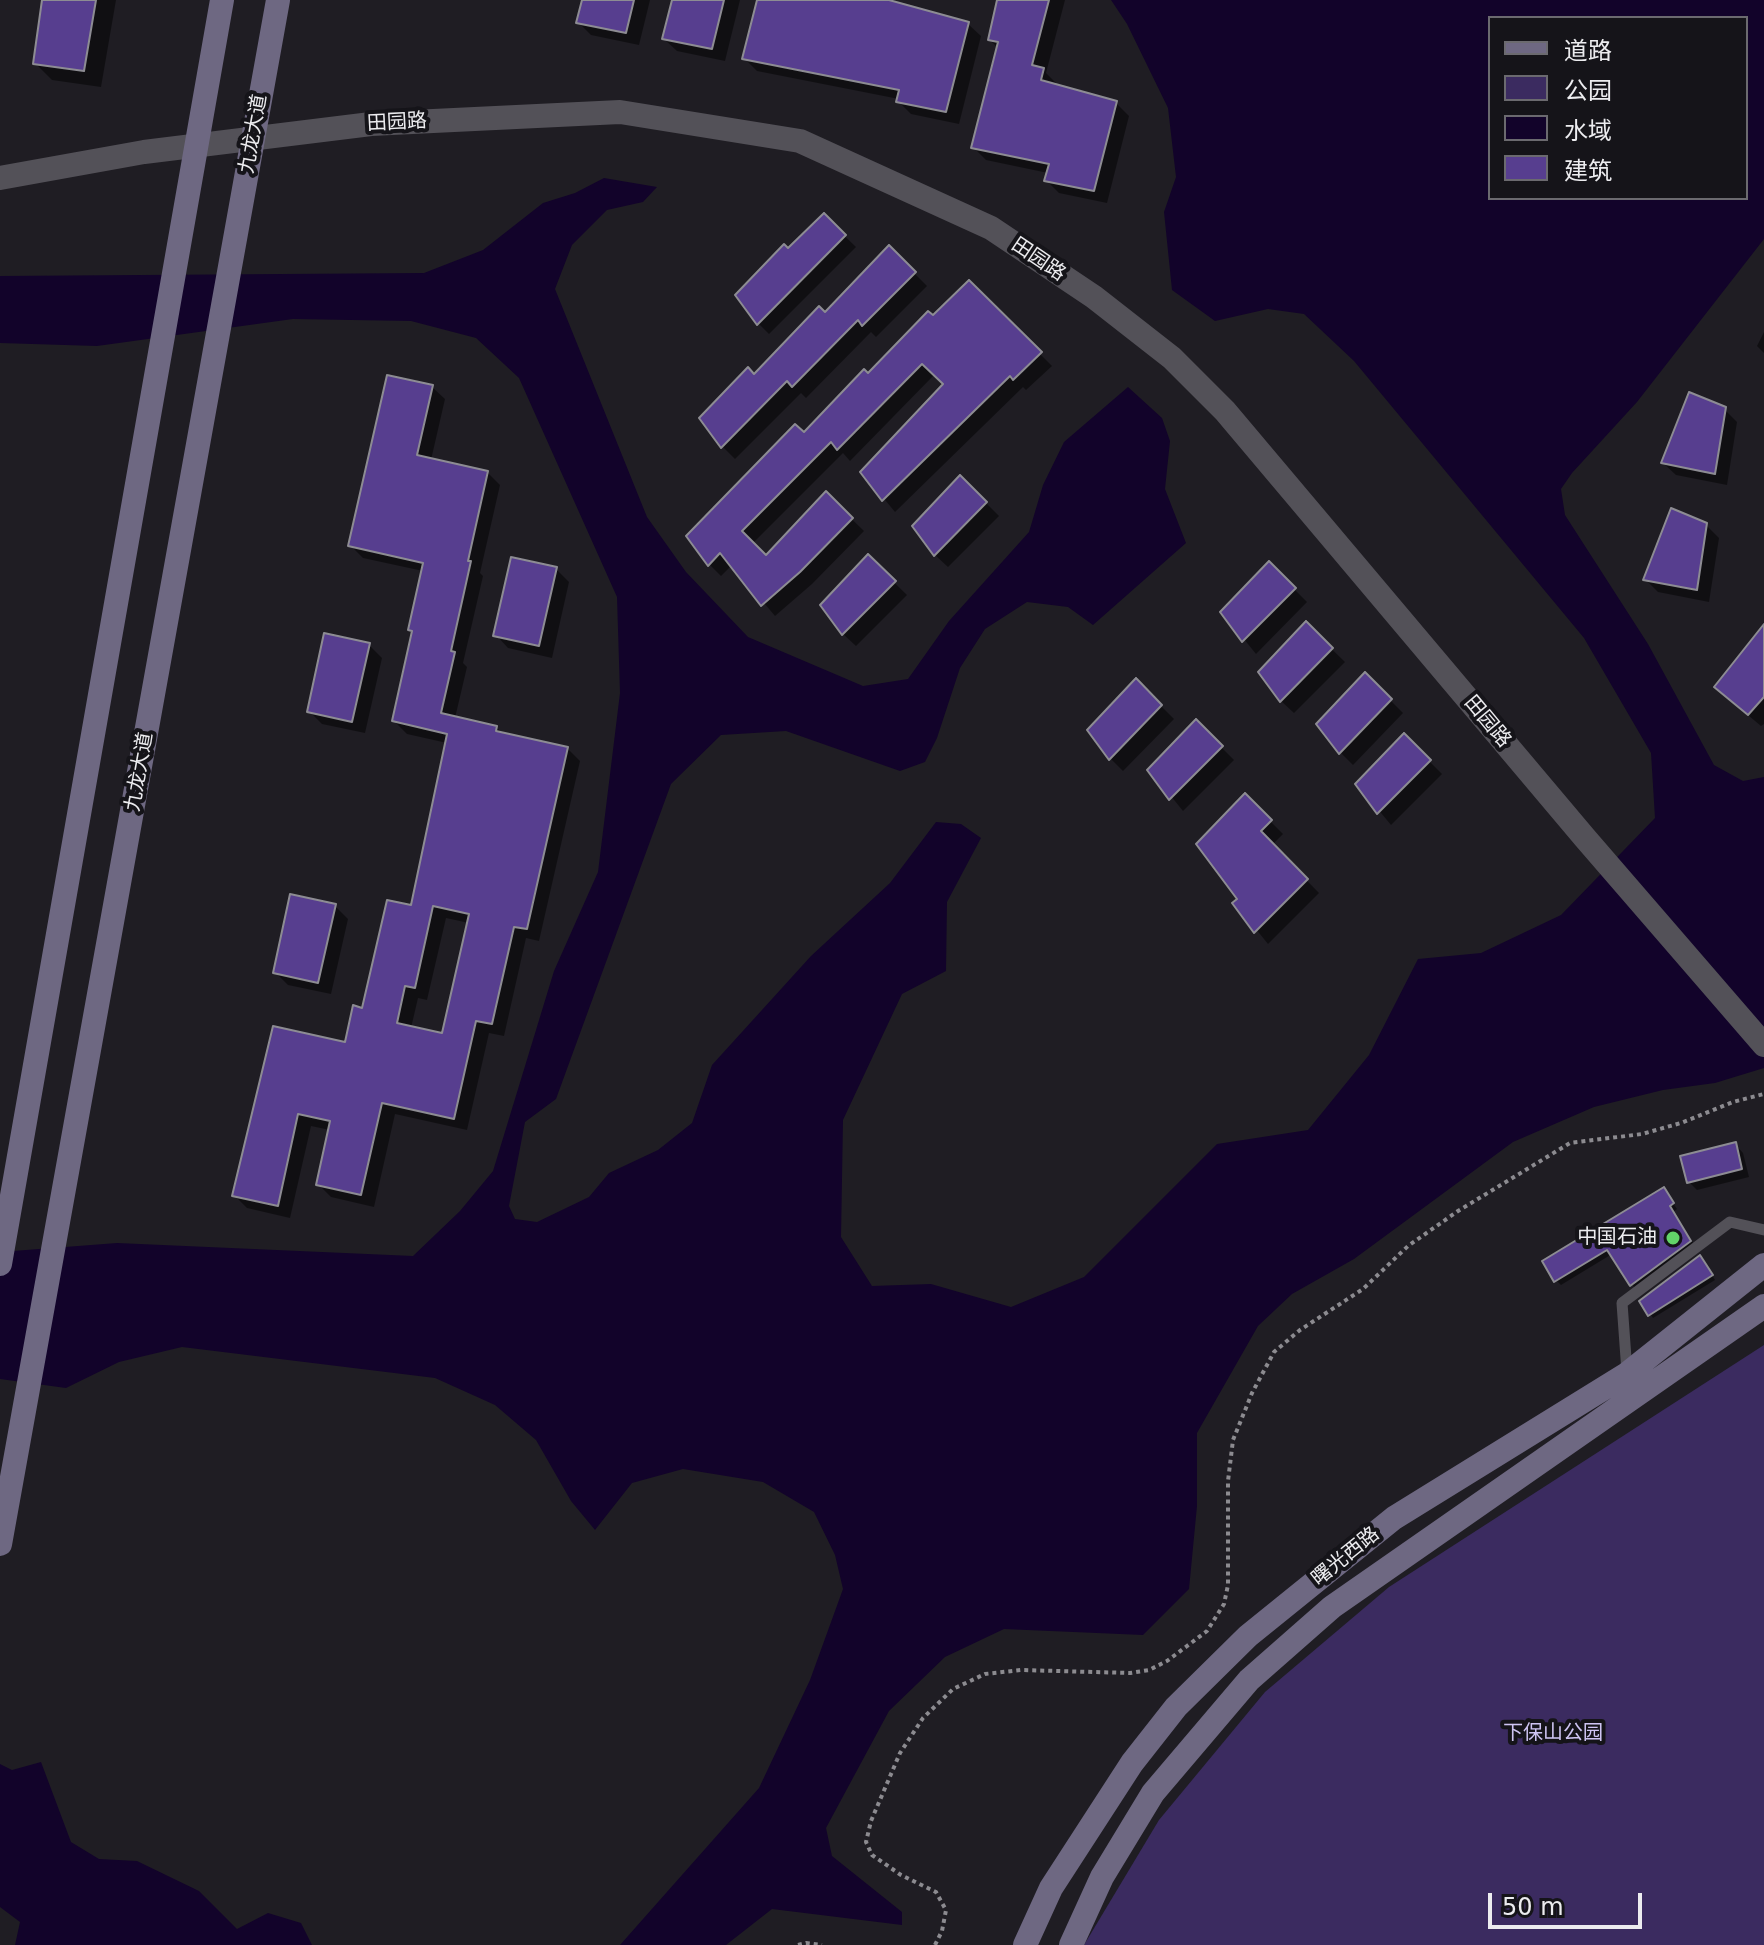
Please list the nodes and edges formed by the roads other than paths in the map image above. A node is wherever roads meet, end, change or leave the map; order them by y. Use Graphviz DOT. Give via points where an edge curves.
graph roads {
  1 [pos="222,0"];
  2 [pos="278,0"];
  3 [pos="254,139"];
  4 [pos="198,146"];
  5 [pos="0,178"];
  6 [pos="1764,1045"];
  7 [pos="1764,1230"];
  8 [pos="2,1252"];
  9 [pos="1764,1265"];
  10 [pos="1764,1306"];
  11 [pos="1627,1374"];
  12 [pos="0,1544"];
  13 [pos="1025,1945"];
  14 [pos="1071,1945"];
  1 -- 4 [label="main road"];
  2 -- 3 [label="main road, 九龙大道"];
  3 -- 4 [label="street, 田园路"];
  3 -- 6 [label="street, 田园路" via="371,124 620,112 800,141 991,228 1128,323 1225,411"];
  3 -- 12 [label="main road, 九龙大道"];
  4 -- 5 [label="street, 田园路"];
  4 -- 8 [label="main road"];
  7 -- 11 [label="lane" via="1730,1222 1622,1303"];
  9 -- 11 [label="main road, 曙光西路"];
  10 -- 14 [label="main road, 曙光西路" via="1332,1607 1249,1680 1153,1793 1102,1877"];
  11 -- 13 [label="main road, 曙光西路" via="1394,1518 1248,1636 1176,1707 1132,1763 1051,1888"];
}
